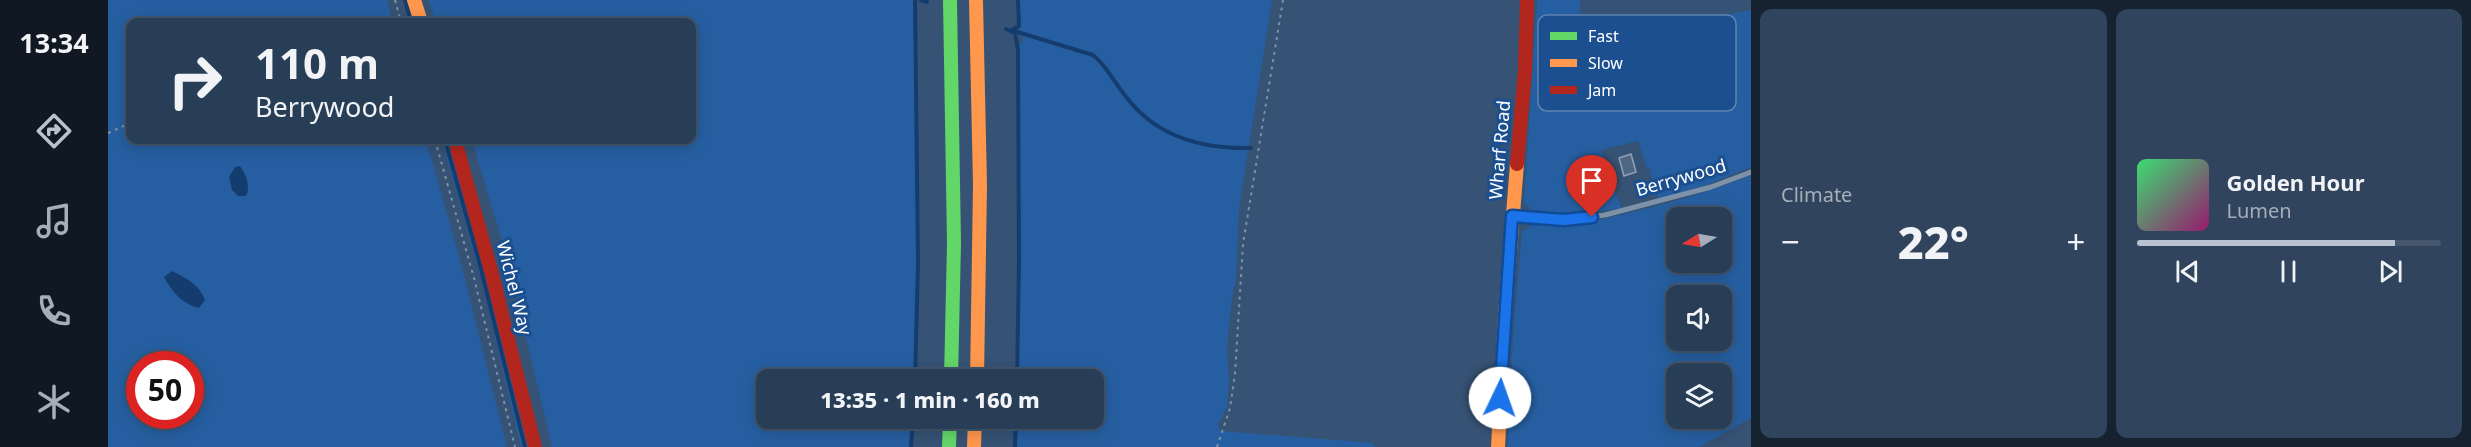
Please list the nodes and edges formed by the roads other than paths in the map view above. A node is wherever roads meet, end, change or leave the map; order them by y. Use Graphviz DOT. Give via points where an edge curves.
graph roads {
  1 [pos="414,0"];
  2 [pos="950,0"];
  3 [pos="976,0"];
  4 [pos="1527,0"];
  5 [pos="420,18"];
  6 [pos="455,144"];
  7 [pos="1751,172"];
  8 [pos="1512,216"];
  9 [pos="951,369"];
  10 [pos="977,369"];
  11 [pos="950,429"];
  12 [pos="975,429"];
  13 [pos="536,447"];
  14 [pos="949,447"];
  15 [pos="974,447"];
  16 [pos="1498,447"];
  1 -- 5 [label="main road"];
  2 -- 9 [label="main road" via="954,243"];
  3 -- 10 [label="main road" via="980,184"];
  4 -- 8 [label="main road, Wharf Road"];
  6 -- 13 [label="main road, Wichel Way"];
  7 -- 8 [label="lane, Berrywood" via="1711,187 1605,215 1564,220"];
  8 -- 16 [label="main road, Wharf Road"];
  11 -- 14 [label="main road"];
  12 -- 15 [label="main road"];
}
